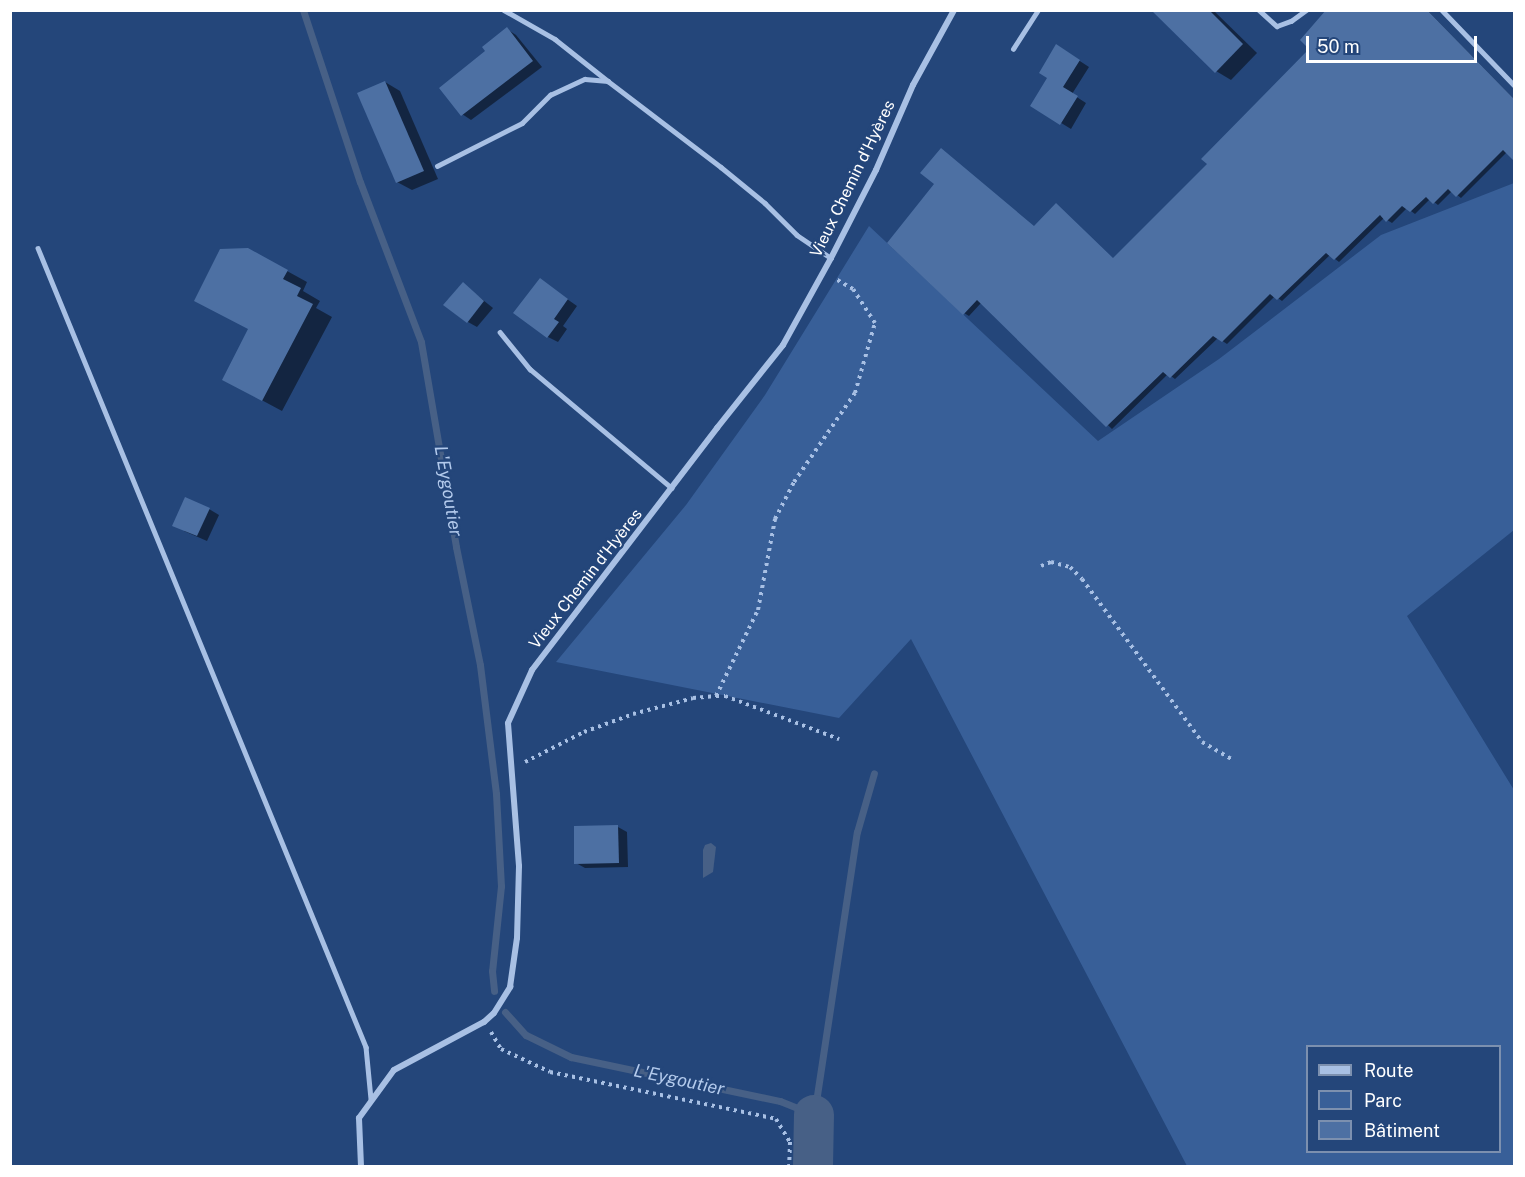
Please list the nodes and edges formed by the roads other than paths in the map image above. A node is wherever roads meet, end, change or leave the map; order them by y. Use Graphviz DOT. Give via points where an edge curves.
graph roads {
  1 [pos="504,10"];
  2 [pos="1038,10"];
  3 [pos="1259,10"];
  4 [pos="1306,10"];
  5 [pos="1442,10"];
  6 [pos="954,11"];
  7 [pos="1013,49"];
  8 [pos="608,81"];
  9 [pos="1515,85"];
  10 [pos="437,166"];
  11 [pos="38,248"];
  12 [pos="831,258"];
  13 [pos="500,332"];
  14 [pos="672,488"];
  15 [pos="371,1099"];
  16 [pos="361,1167"];
  1 -- 8 [label="lane" via="555,39"];
  2 -- 7 [label="lane"];
  3 -- 4 [label="lane" via="1277,26"];
  5 -- 9 [label="lane"];
  6 -- 12 [label="street, Vieux Chemin d'Hyères" via="913,86"];
  8 -- 10 [label="lane" via="585,79 550,95 522,123"];
  8 -- 12 [label="lane" via="721,167 797,235"];
  11 -- 15 [label="lane" via="366,1047"];
  12 -- 14 [label="street, Vieux Chemin d'Hyères" via="783,345"];
  13 -- 14 [label="lane" via="530,369"];
  14 -- 15 [label="street, Vieux Chemin d'Hyères" via="532,670 508,723 519,866 517,938 510,987 494,1013 483,1022 394,1070"];
  15 -- 16 [label="street, Vieux Chemin d'Hyères" via="360,1118"];
}
